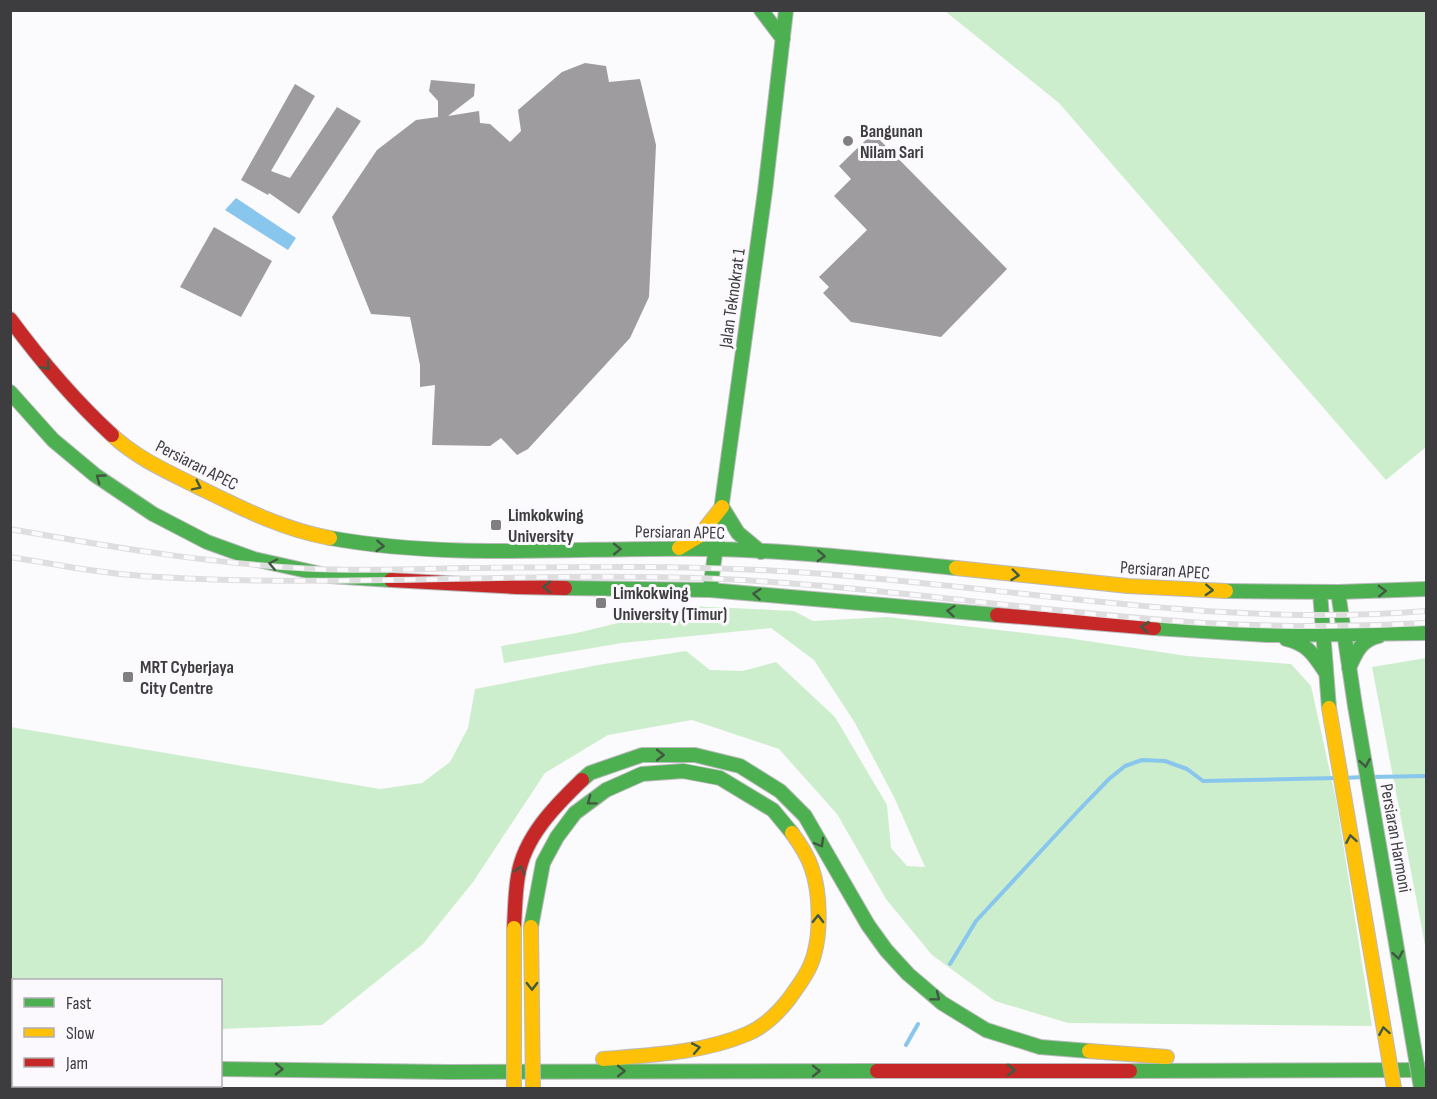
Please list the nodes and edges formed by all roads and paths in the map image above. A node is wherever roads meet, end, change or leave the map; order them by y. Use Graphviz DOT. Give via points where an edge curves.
graph roads {
  1 [pos="761,10"];
  2 [pos="786,10"];
  3 [pos="783,39"];
  4 [pos="10,319"];
  5 [pos="10,392"];
  6 [pos="722,507"];
  7 [pos="677,548"];
  8 [pos="717,549"];
  9 [pos="762,553"];
  10 [pos="1426,589"];
  11 [pos="710,590"];
  12 [pos="1320,592"];
  13 [pos="1338,592"];
  14 [pos="1426,633"];
  15 [pos="1344,634"];
  16 [pos="1390,634"];
  17 [pos="1267,635"];
  18 [pos="1323,635"];
  19 [pos="1349,668"];
  20 [pos="1326,673"];
  21 [pos="222,1068"];
  22 [pos="1309,1069"];
  23 [pos="1426,1070"];
  24 [pos="450,1072"];
  25 [pos="514,1089"];
  26 [pos="533,1089"];
  27 [pos="1394,1089"];
  28 [pos="1421,1089"];
  1 -- 3 [label="main road"];
  2 -- 3 [label="main road, Jalan Teknokrat 1"];
  3 -- 6 [label="main road, Jalan Teknokrat 1"];
  4 -- 7 [label="main road, Persiaran APEC, one-way" via="49,370 117,440 153,464 261,518 309,534 364,544 455,550"];
  11 -- 5 [label="main road, one-way" via="517,587 330,576 254,560 207,542 153,514 95,475 53,440"];
  6 -- 7 [label="main road" via="699,537"];
  6 -- 8 [label="main road, Jalan Teknokrat 1"];
  6 -- 9 [label="main road" via="737,533"];
  7 -- 8 [label="main road, Persiaran APEC"];
  8 -- 9 [label="main road, Persiaran APEC"];
  8 -- 11 [label="main road, Jalan Teknokrat 1"];
  9 -- 12 [label="main road, Persiaran APEC, one-way" via="862,558 1128,586"];
  13 -- 10 [label="main road, Persiaran APEC, one-way"];
  17 -- 11 [label="main road, one-way"];
  12 -- 13 [label="main road, Persiaran APEC"];
  12 -- 18 [label="main road"];
  13 -- 15 [label="main road, Persiaran Harmoni"];
  14 -- 16 [label="main road"];
  15 -- 16 [label="main road"];
  15 -- 18 [label="main road"];
  15 -- 19 [label="main road, Persiaran Harmoni"];
  16 -- 19 [label="main road" via="1368,638 1358,646"];
  17 -- 18 [label="main road"];
  17 -- 20 [label="main road" via="1300,642"];
  18 -- 20 [label="main road"];
  19 -- 28 [label="main road, Persiaran Harmoni, one-way, bridge"];
  27 -- 20 [label="main road, one-way, bridge"];
  21 -- 24 [label="main road, one-way"];
  22 -- 23 [label="main road"];
  24 -- 22 [label="main road, one-way"];
  25 -- 22 [label="main road, one-way, bridge" via="514,928 518,874 532,837 555,806 590,773 642,755 694,755 740,766 780,791 805,816 886,950 942,1003 986,1030 1040,1047"];
  24 -- 26 [label="main road, one-way, bridge" via="667,1053 722,1043 750,1033 777,1014 814,956 819,922 812,868 789,827 772,810 720,778 683,771 642,774 606,790 575,813 543,864 531,927"];
}
